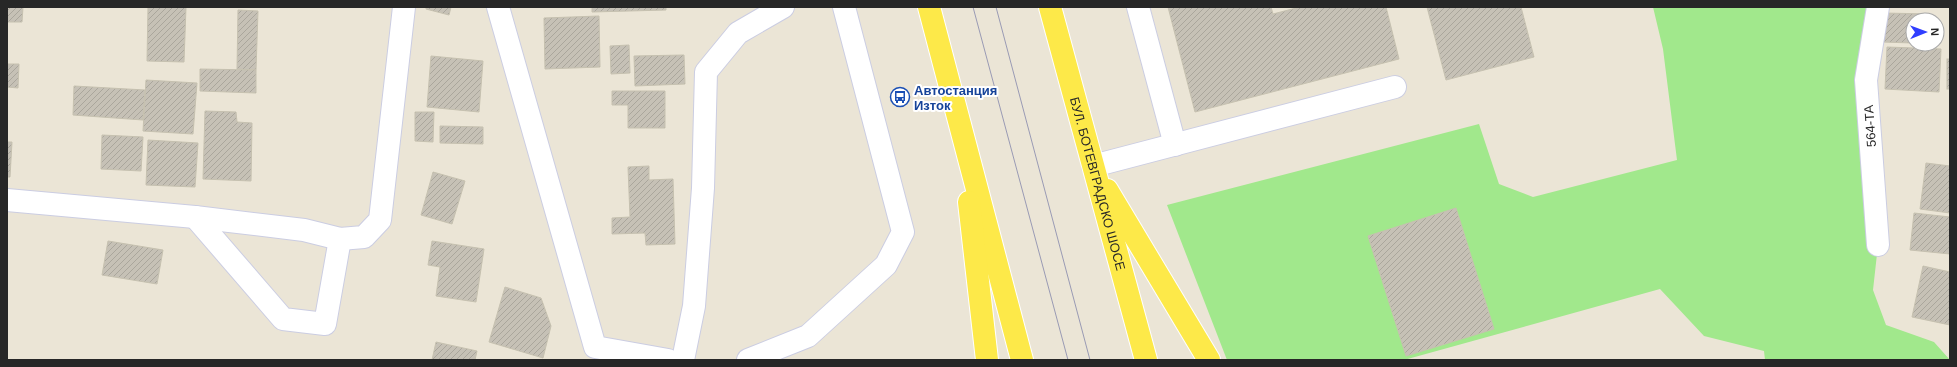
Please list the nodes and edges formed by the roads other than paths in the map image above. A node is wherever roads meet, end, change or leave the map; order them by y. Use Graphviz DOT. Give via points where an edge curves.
graph roads {
  1 [pos="404,7"];
  2 [pos="498,7"];
  3 [pos="783,7"];
  4 [pos="844,7"];
  5 [pos="929,7"];
  6 [pos="1050,7"];
  7 [pos="1138,7"];
  8 [pos="1878,7"];
  9 [pos="1395,87"];
  10 [pos="958,118"];
  11 [pos="1175,145"];
  12 [pos="1093,166"];
  13 [pos="7,200"];
  14 [pos="195,217"];
  15 [pos="340,239"];
  16 [pos="1878,245"];
  17 [pos="668,360"];
  18 [pos="683,360"];
  19 [pos="748,360"];
  20 [pos="986,360"];
  21 [pos="1022,360"];
  22 [pos="1146,360"];
  23 [pos="1209,360"];
  1 -- 15 [label="street" via="380,220 364,237"];
  2 -- 17 [label="street" via="595,347"];
  3 -- 18 [label="street" via="738,33 706,72 703,188 694,306"];
  4 -- 19 [label="street" via="903,232 886,265 808,336"];
  5 -- 10 [label="main road"];
  6 -- 12 [label="main road, БУЛ. БОТЕВГРАДСКО ШОСЕ"];
  7 -- 11 [label="street"];
  8 -- 16 [label="street, 564-ТА" via="1866,80"];
  9 -- 11 [label="street"];
  10 -- 20 [label="main road"];
  10 -- 21 [label="main road"];
  11 -- 12 [label="street"];
  12 -- 22 [label="main road, БУЛ. БОТЕВГРАДСКО ШОСЕ"];
  12 -- 23 [label="main road"];
  13 -- 14 [label="street"];
  14 -- 15 [label="street" via="304,230"];
  14 -- 15 [label="street" via="283,319 325,324"];
}
